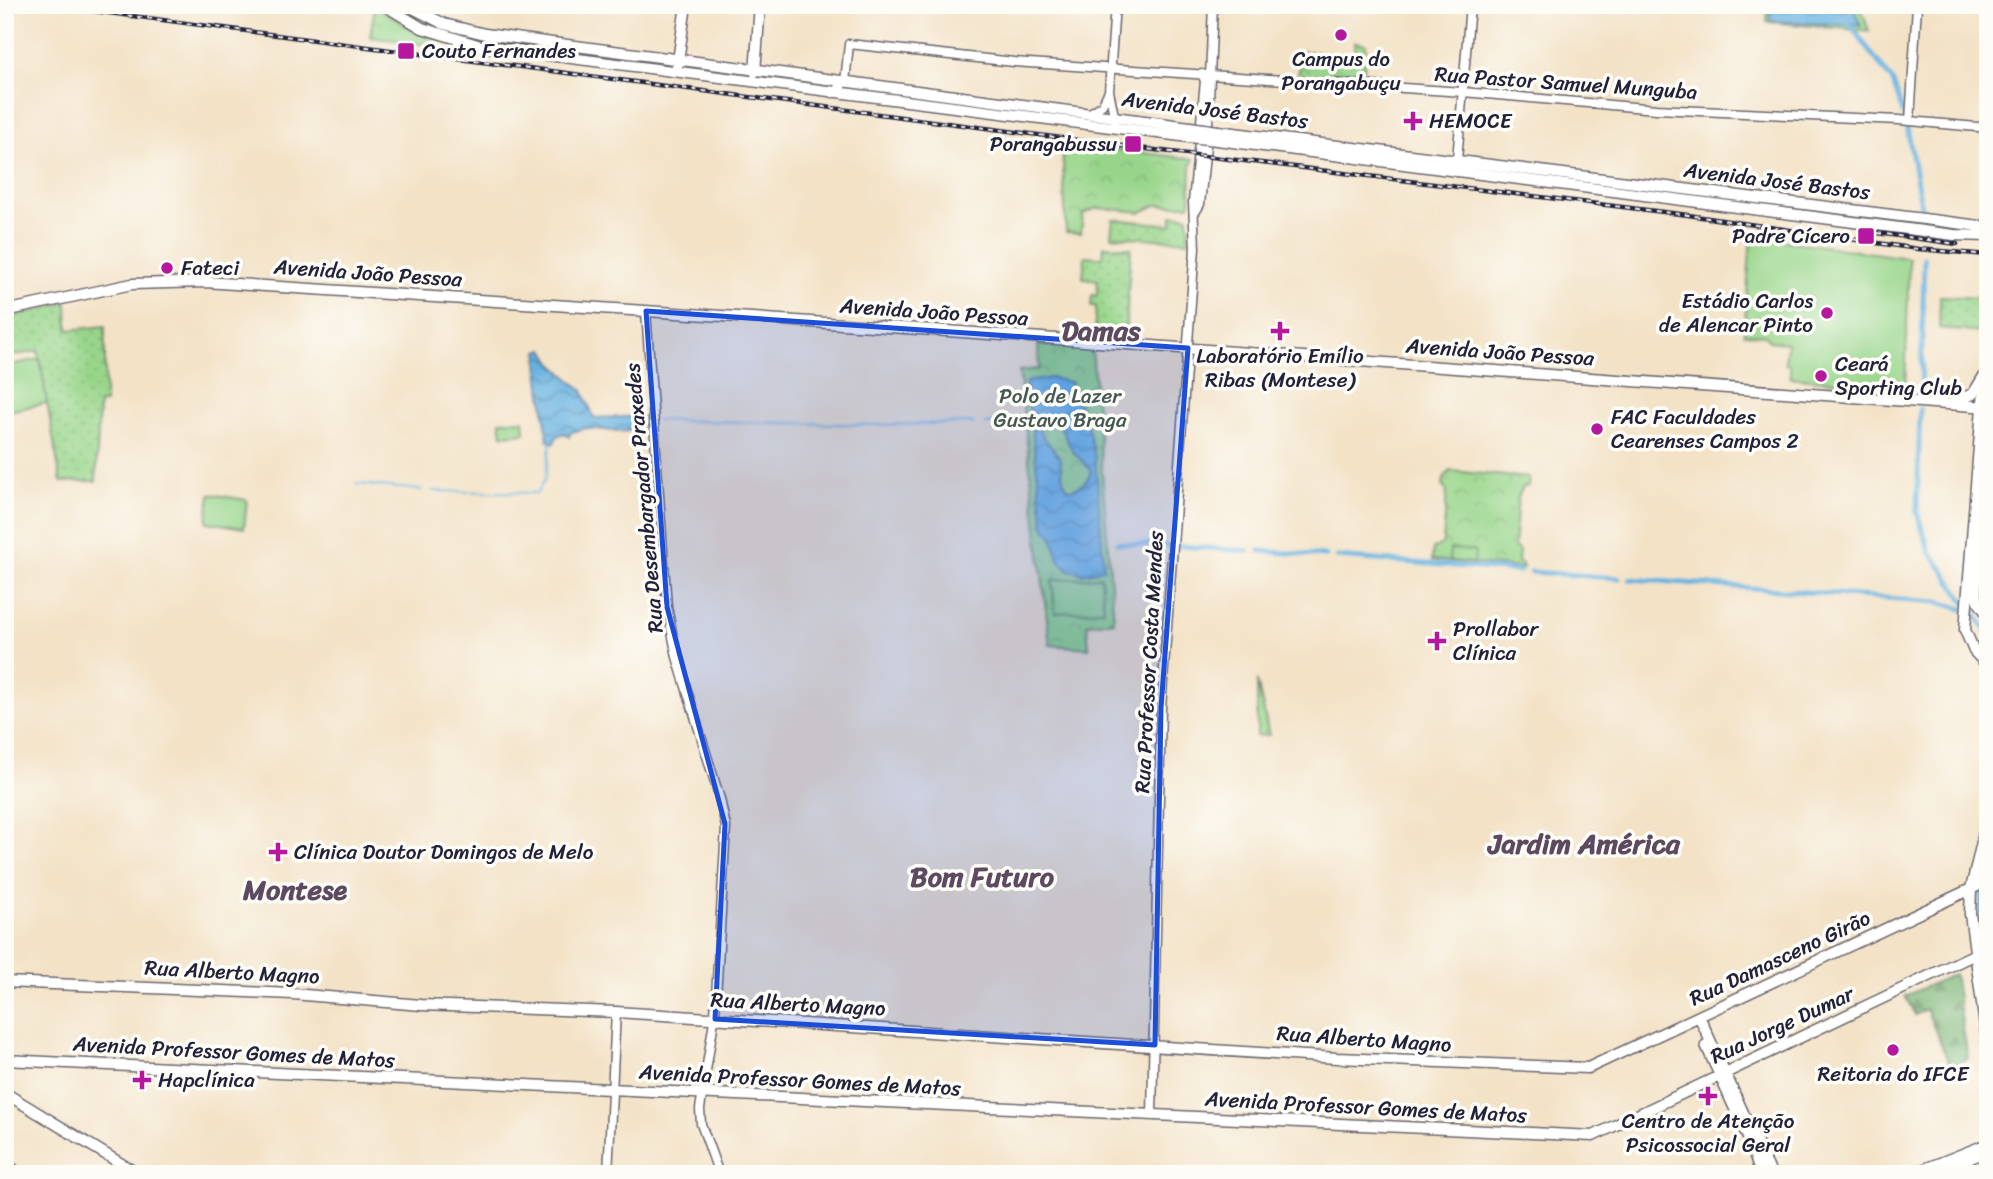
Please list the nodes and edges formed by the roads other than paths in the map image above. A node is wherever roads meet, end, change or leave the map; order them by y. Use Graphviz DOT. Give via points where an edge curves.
graph roads {
  1 [pos="384,5"];
  2 [pos="407,5"];
  3 [pos="686,5"];
  4 [pos="760,5"];
  5 [pos="1115,5"];
  6 [pos="1213,5"];
  7 [pos="1469,5"];
  8 [pos="1917,5"];
  9 [pos="572,47"];
  10 [pos="570,59"];
  11 [pos="677,67"];
  12 [pos="1110,68"];
  13 [pos="755,72"];
  14 [pos="1205,74"];
  15 [pos="845,82"];
  16 [pos="1109,91"];
  17 [pos="1463,92"];
  18 [pos="833,93"];
  19 [pos="1090,113"];
  20 [pos="1114,116"];
  21 [pos="1906,120"];
  22 [pos="1988,128"];
  23 [pos="1118,129"];
  24 [pos="1190,132"];
  25 [pos="1217,136"];
  26 [pos="1457,159"];
  27 [pos="1456,172"];
  28 [pos="1988,227"];
  29 [pos="1954,235"];
  30 [pos="1988,236"];
  31 [pos="1988,242"];
  32 [pos="646,311"];
  33 [pos="5,312"];
  34 [pos="1188,348"];
  35 [pos="1988,370"];
  36 [pos="1945,403"];
  37 [pos="1985,407"];
  38 [pos="1988,436"];
  39 [pos="1988,615"];
  40 [pos="1988,666"];
  41 [pos="1988,816"];
  42 [pos="1982,886"];
  43 [pos="1988,934"];
  44 [pos="1982,952"];
  45 [pos="5,982"];
  46 [pos="616,1013"];
  47 [pos="1698,1018"];
  48 [pos="715,1019"];
  49 [pos="1155,1045"];
  50 [pos="1988,1048"];
  51 [pos="5,1060"];
  52 [pos="1588,1068"];
  53 [pos="1722,1074"];
  54 [pos="613,1090"];
  55 [pos="5,1093"];
  56 [pos="701,1094"];
  57 [pos="1153,1115"];
  58 [pos="1592,1136"];
  59 [pos="1988,1144"];
  60 [pos="1988,1152"];
  61 [pos="5,1161"];
  62 [pos="18,1174"];
  63 [pos="138,1174"];
  64 [pos="608,1174"];
  65 [pos="719,1174"];
  66 [pos="1760,1174"];
  67 [pos="1771,1174"];
  68 [pos="1912,1174"];
  69 [pos="1930,1174"];
  1 -- 10 [label="main road, Avenida José Bastos" via="441,35 484,47"];
  2 -- 9 [label="main road, Avenida José Bastos" via="439,22 485,34"];
  3 -- 11 [label="main road"];
  4 -- 13 [label="main road"];
  5 -- 12 [label="street"];
  6 -- 14 [label="street, Rua Professor Costa Mendes"];
  7 -- 17 [label="street"];
  8 -- 21 [label="street"];
  9 -- 10 [label="main road"];
  9 -- 11 [label="main road, Avenida José Bastos"];
  10 -- 11 [label="main road, Avenida José Bastos"];
  11 -- 13 [label="main road, Avenida José Bastos"];
  11 -- 18 [label="main road, Avenida José Bastos"];
  12 -- 14 [label="street, Rua Pastor Samuel Munguba"];
  12 -- 15 [label="street, Rua Pastor Samuel Munguba" via="849,44"];
  12 -- 16 [label="street"];
  13 -- 15 [label="main road, Avenida José Bastos"];
  14 -- 17 [label="street, Rua Pastor Samuel Munguba"];
  14 -- 34 [label="street, Rua Professor Costa Mendes" via="1193,202 1195,248"];
  15 -- 18 [label="street"];
  15 -- 19 [label="main road, Avenida José Bastos"];
  16 -- 19 [label="street" via="1102,105"];
  16 -- 20 [label="street"];
  17 -- 21 [label="street, Rua Pastor Samuel Munguba" via="1656,109"];
  17 -- 26 [label="street"];
  18 -- 23 [label="main road, Avenida José Bastos"];
  19 -- 20 [label="main road, Avenida José Bastos"];
  20 -- 23 [label="street"];
  20 -- 24 [label="main road, Avenida José Bastos"];
  21 -- 22 [label="street, Rua Pastor Samuel Munguba"];
  23 -- 24 [label="main road, Avenida José Bastos"];
  24 -- 25 [label="main road, Avenida José Bastos, bridge"];
  25 -- 26 [label="main road, Avenida José Bastos"];
  25 -- 27 [label="main road, Avenida José Bastos"];
  26 -- 27 [label="street"];
  26 -- 28 [label="main road, Avenida José Bastos"];
  27 -- 29 [label="main road, Avenida José Bastos"];
  29 -- 30 [label="main road, Avenida José Bastos"];
  29 -- 31 [label="main road"];
  32 -- 33 [label="main road, Avenida João Pessoa" via="197,282 109,288"];
  32 -- 34 [label="main road, Avenida João Pessoa"];
  32 -- 48 [label="street, Rua Desembargador Praxedes" via="667,607 726,824"];
  34 -- 36 [label="main road, Avenida João Pessoa"];
  34 -- 49 [label="street, Rua Professor Costa Mendes" via="1160,747"];
  35 -- 36 [label="main road" via="1969,398"];
  35 -- 37 [label="main road"];
  36 -- 37 [label="main road, Avenida João Pessoa"];
  37 -- 40 [label="main road" via="1966,636"];
  38 -- 39 [label="main road" via="1976,592"];
  41 -- 42 [label="main road"];
  42 -- 43 [label="main road"];
  42 -- 44 [label="main road" via="1969,914"];
  42 -- 47 [label="main road, Rua Damasceno Girão"];
  44 -- 50 [label="main road"];
  44 -- 53 [label="main road, Rua Jorge Dumar"];
  45 -- 46 [label="main road, Rua Alberto Magno"];
  46 -- 48 [label="main road, Rua Alberto Magno"];
  46 -- 54 [label="street"];
  47 -- 52 [label="main road, Rua Damasceno Girão"];
  47 -- 53 [label="main road"];
  48 -- 49 [label="main road, Rua Alberto Magno"];
  48 -- 56 [label="street, Rua Desembargador Praxedes"];
  49 -- 52 [label="main road, Rua Alberto Magno"];
  49 -- 57 [label="street, Rua Professor Costa Mendes"];
  51 -- 54 [label="main road, Avenida Professor Gomes de Matos"];
  53 -- 58 [label="main road, Rua Jorge Dumar"];
  53 -- 66 [label="main road"];
  53 -- 67 [label="main road"];
  54 -- 56 [label="main road, Avenida Professor Gomes de Matos"];
  54 -- 64 [label="street"];
  55 -- 63 [label="main road"];
  56 -- 57 [label="main road, Avenida Professor Gomes de Matos"];
  56 -- 65 [label="street, Rua Desembargador Praxedes" via="700,1122"];
  57 -- 58 [label="main road, Avenida Professor Gomes de Matos"];
  59 -- 68 [label="main road"];
  60 -- 69 [label="main road"];
  61 -- 62 [label="main road"];
}
